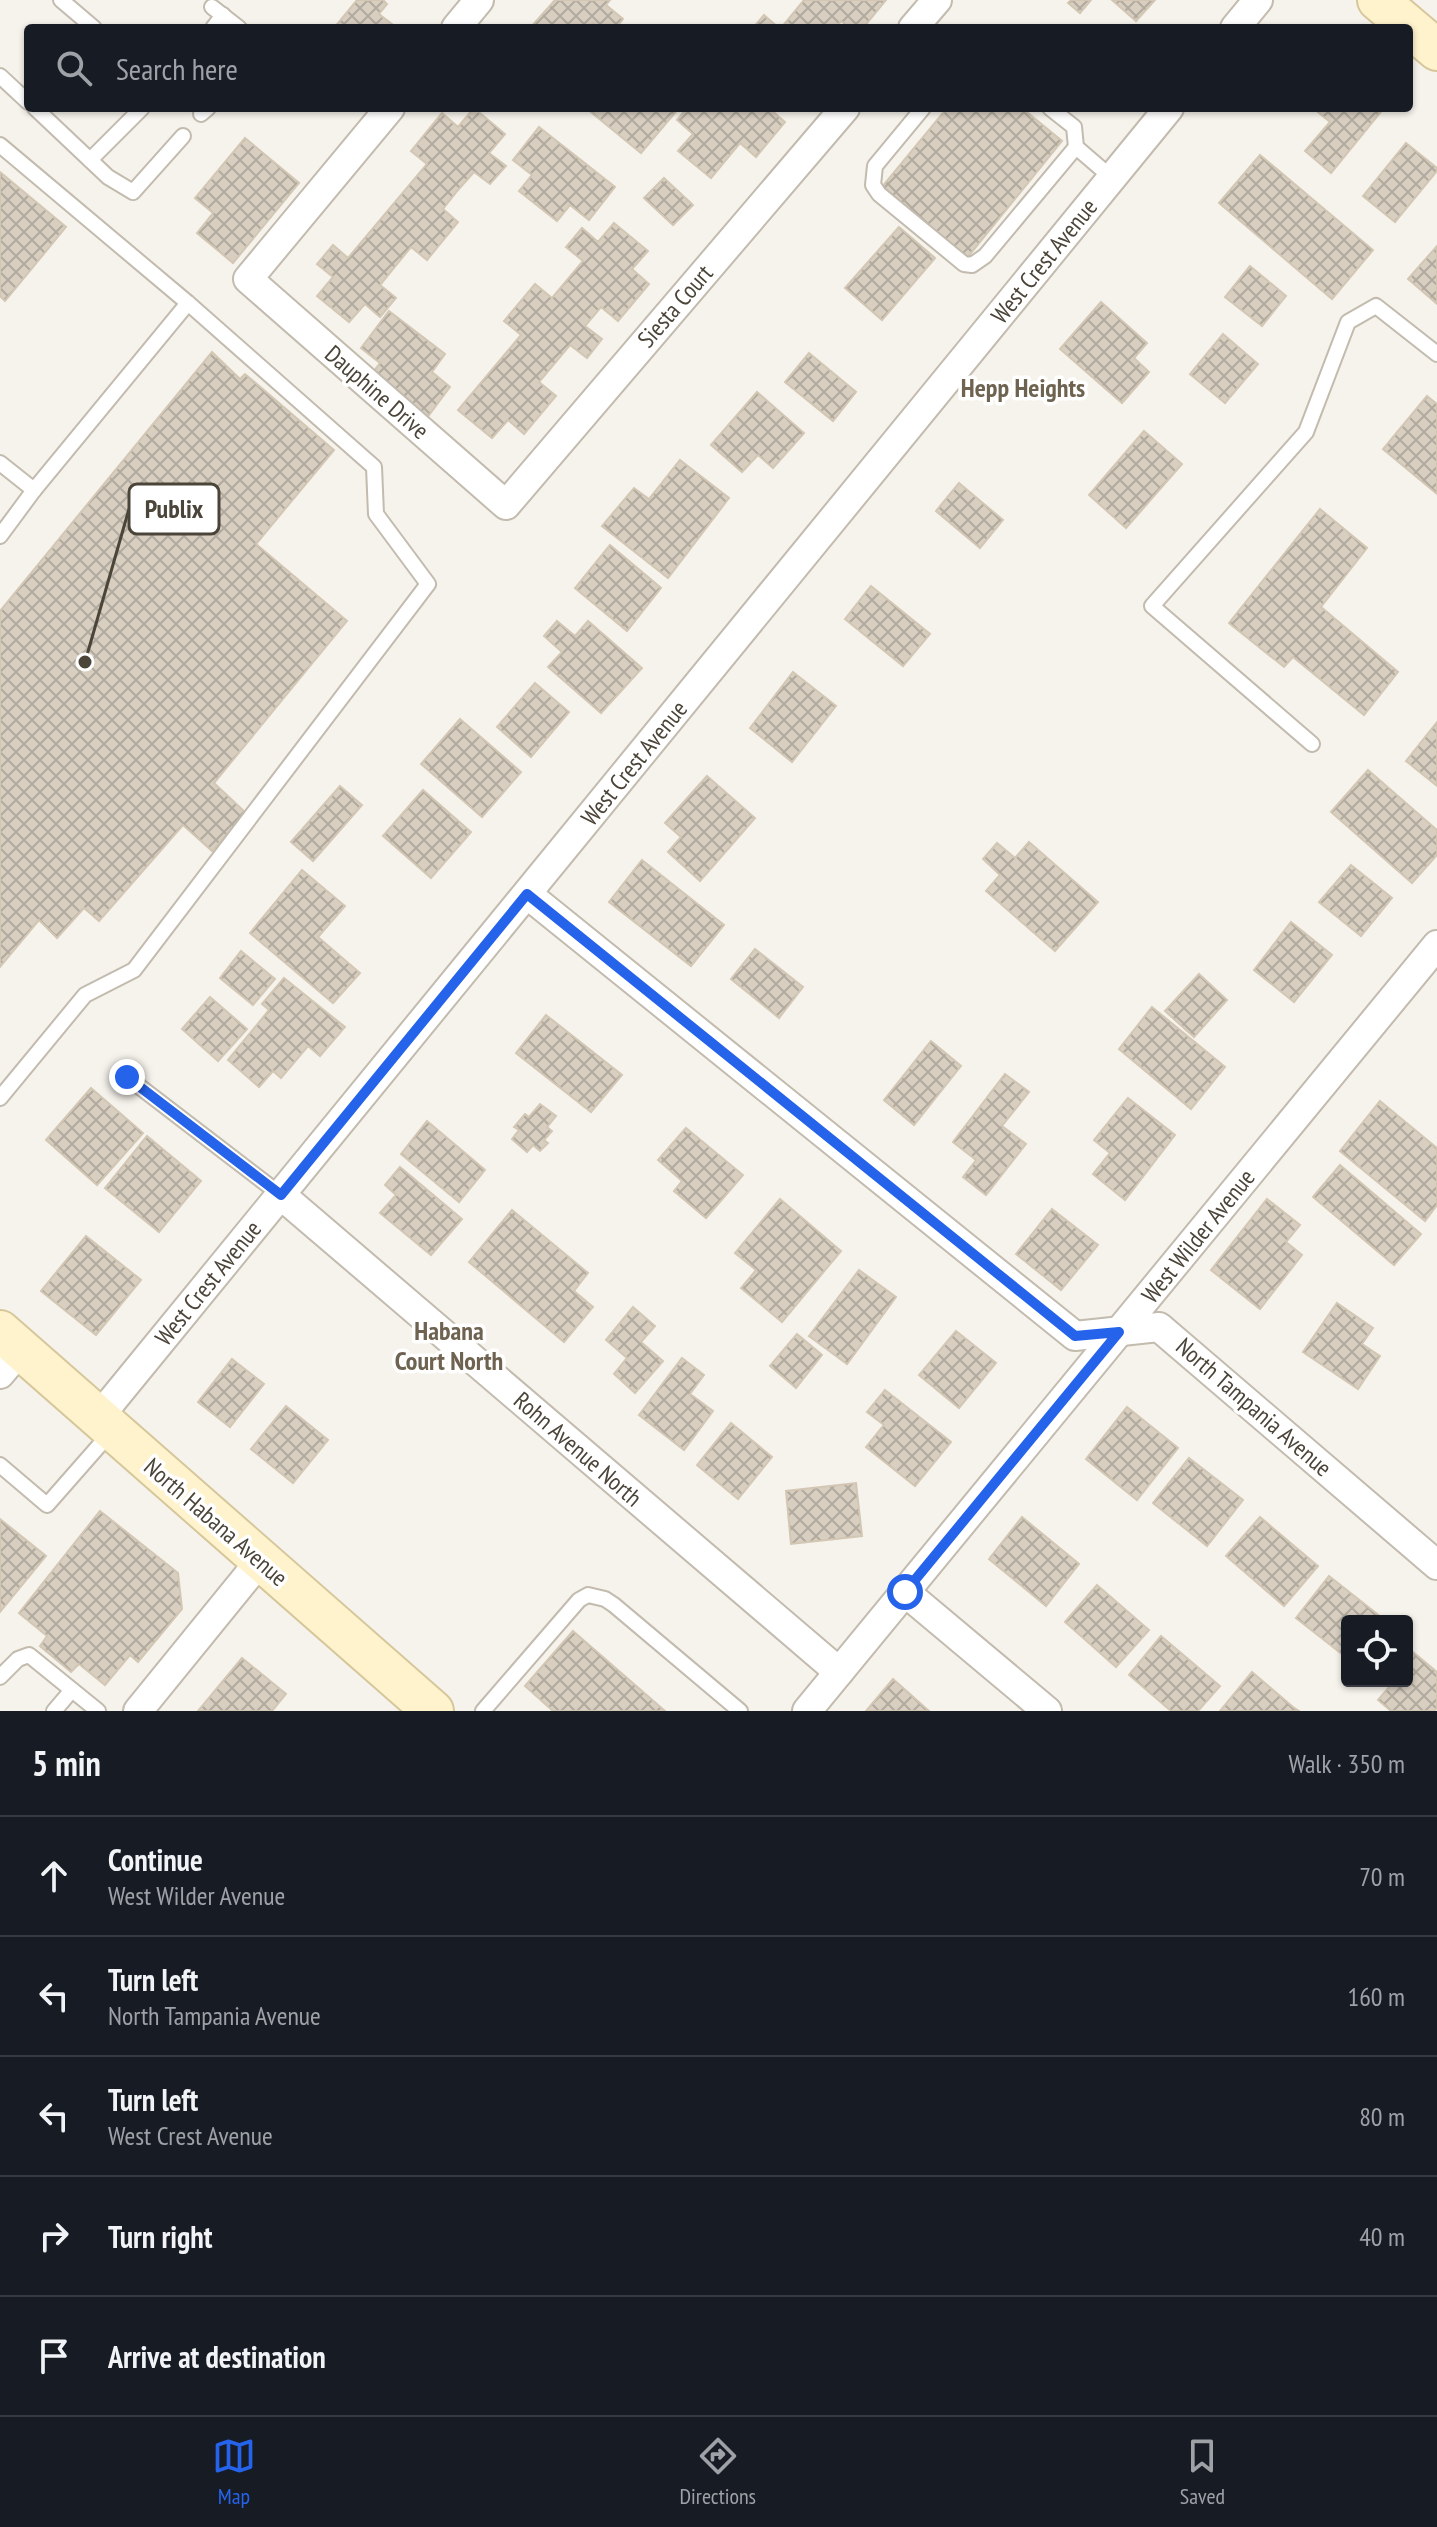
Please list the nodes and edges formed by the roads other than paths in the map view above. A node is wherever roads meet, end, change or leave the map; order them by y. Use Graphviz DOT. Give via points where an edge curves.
graph roads {
  1 [pos="61,0"];
  2 [pos="479,0"];
  3 [pos="937,0"];
  4 [pos="1258,0"];
  5 [pos="1378,0"];
  6 [pos="89,24"];
  7 [pos="214,24"];
  8 [pos="234,24"];
  9 [pos="459,24"];
  10 [pos="916,24"];
  11 [pos="1238,24"];
  12 [pos="1406,24"];
  13 [pos="1413,30"];
  14 [pos="1437,50"];
  15 [pos="0,76"];
  16 [pos="24,98"];
  17 [pos="39,112"];
  18 [pos="138,112"];
  19 [pos="387,112"];
  20 [pos="842,112"];
  21 [pos="920,112"];
  22 [pos="1055,112"];
  23 [pos="1166,112"];
  24 [pos="183,136"];
  25 [pos="0,145"];
  26 [pos="1076,147"];
  27 [pos="90,160"];
  28 [pos="1112,178"];
  29 [pos="188,303"];
  30 [pos="1437,354"];
  31 [pos="0,463"];
  32 [pos="34,490"];
  33 [pos="506,505"];
  34 [pos="0,536"];
  35 [pos="1312,744"];
  36 [pos="527,894"];
  37 [pos="1437,945"];
  38 [pos="127,1077"];
  39 [pos="0,1098"];
  40 [pos="281,1195"];
  41 [pos="1119,1332"];
  42 [pos="7,1351"];
  43 [pos="105,1424"];
  44 [pos="0,1465"];
  45 [pos="260,1561"];
  46 [pos="1437,1565"];
  47 [pos="905,1592"];
  48 [pos="839,1672"];
  49 [pos="0,1677"];
  50 [pos="72,1690"];
  51 [pos="54,1711"];
  52 [pos="98,1711"];
  53 [pos="138,1711"];
  54 [pos="433,1711"];
  55 [pos="483,1711"];
  56 [pos="740,1711"];
  57 [pos="807,1711"];
  58 [pos="1047,1711"];
  1 -- 6 [label="lane"];
  2 -- 9 [label="street"];
  3 -- 10 [label="street"];
  4 -- 11 [label="street"];
  5 -- 12 [label="street"];
  7 -- 8 [label="lane" via="218,11"];
  13 -- 14 [label="street"];
  15 -- 16 [label="lane"];
  17 -- 27 [label="lane"];
  18 -- 27 [label="lane"];
  19 -- 33 [label="street, Dauphine Drive" via="248,279"];
  20 -- 33 [label="street, Siesta Court"];
  21 -- 26 [label="lane" via="875,166 873,185 964,264 985,256"];
  22 -- 26 [label="lane" via="1074,127"];
  23 -- 28 [label="street, West Crest Avenue"];
  24 -- 27 [label="lane" via="133,192"];
  25 -- 29 [label="lane"];
  26 -- 28 [label="lane"];
  28 -- 36 [label="street, West Crest Avenue"];
  29 -- 32 [label="lane"];
  29 -- 39 [label="lane" via="374,467 376,514 428,584 134,970 85,995"];
  30 -- 35 [label="lane" via="1376,306 1348,322 1306,432 1152,606"];
  31 -- 32 [label="lane"];
  32 -- 34 [label="lane"];
  36 -- 40 [label="street, West Crest Avenue"];
  36 -- 41 [label="street, North Tampania Avenue" via="1075,1336"];
  37 -- 41 [label="street, West Wilder Avenue"];
  38 -- 40 [label="lane"];
  40 -- 43 [label="street, West Crest Avenue"];
  40 -- 48 [label="street, Rohn Avenue North"];
  41 -- 46 [label="street, North Tampania Avenue" via="1159,1327"];
  41 -- 47 [label="street, West Wilder Avenue"];
  42 -- 43 [label="street, North Habana Avenue"];
  43 -- 44 [label="lane" via="47,1505"];
  43 -- 45 [label="street, North Habana Avenue"];
  45 -- 53 [label="street"];
  45 -- 54 [label="street, North Habana Avenue"];
  47 -- 48 [label="street, West Wilder Avenue"];
  47 -- 58 [label="street"];
  48 -- 57 [label="street, West Wilder Avenue"];
  49 -- 50 [label="lane" via="29,1655"];
  50 -- 51 [label="lane"];
  50 -- 52 [label="lane"];
  55 -- 56 [label="lane" via="588,1595 614,1605"];
}
